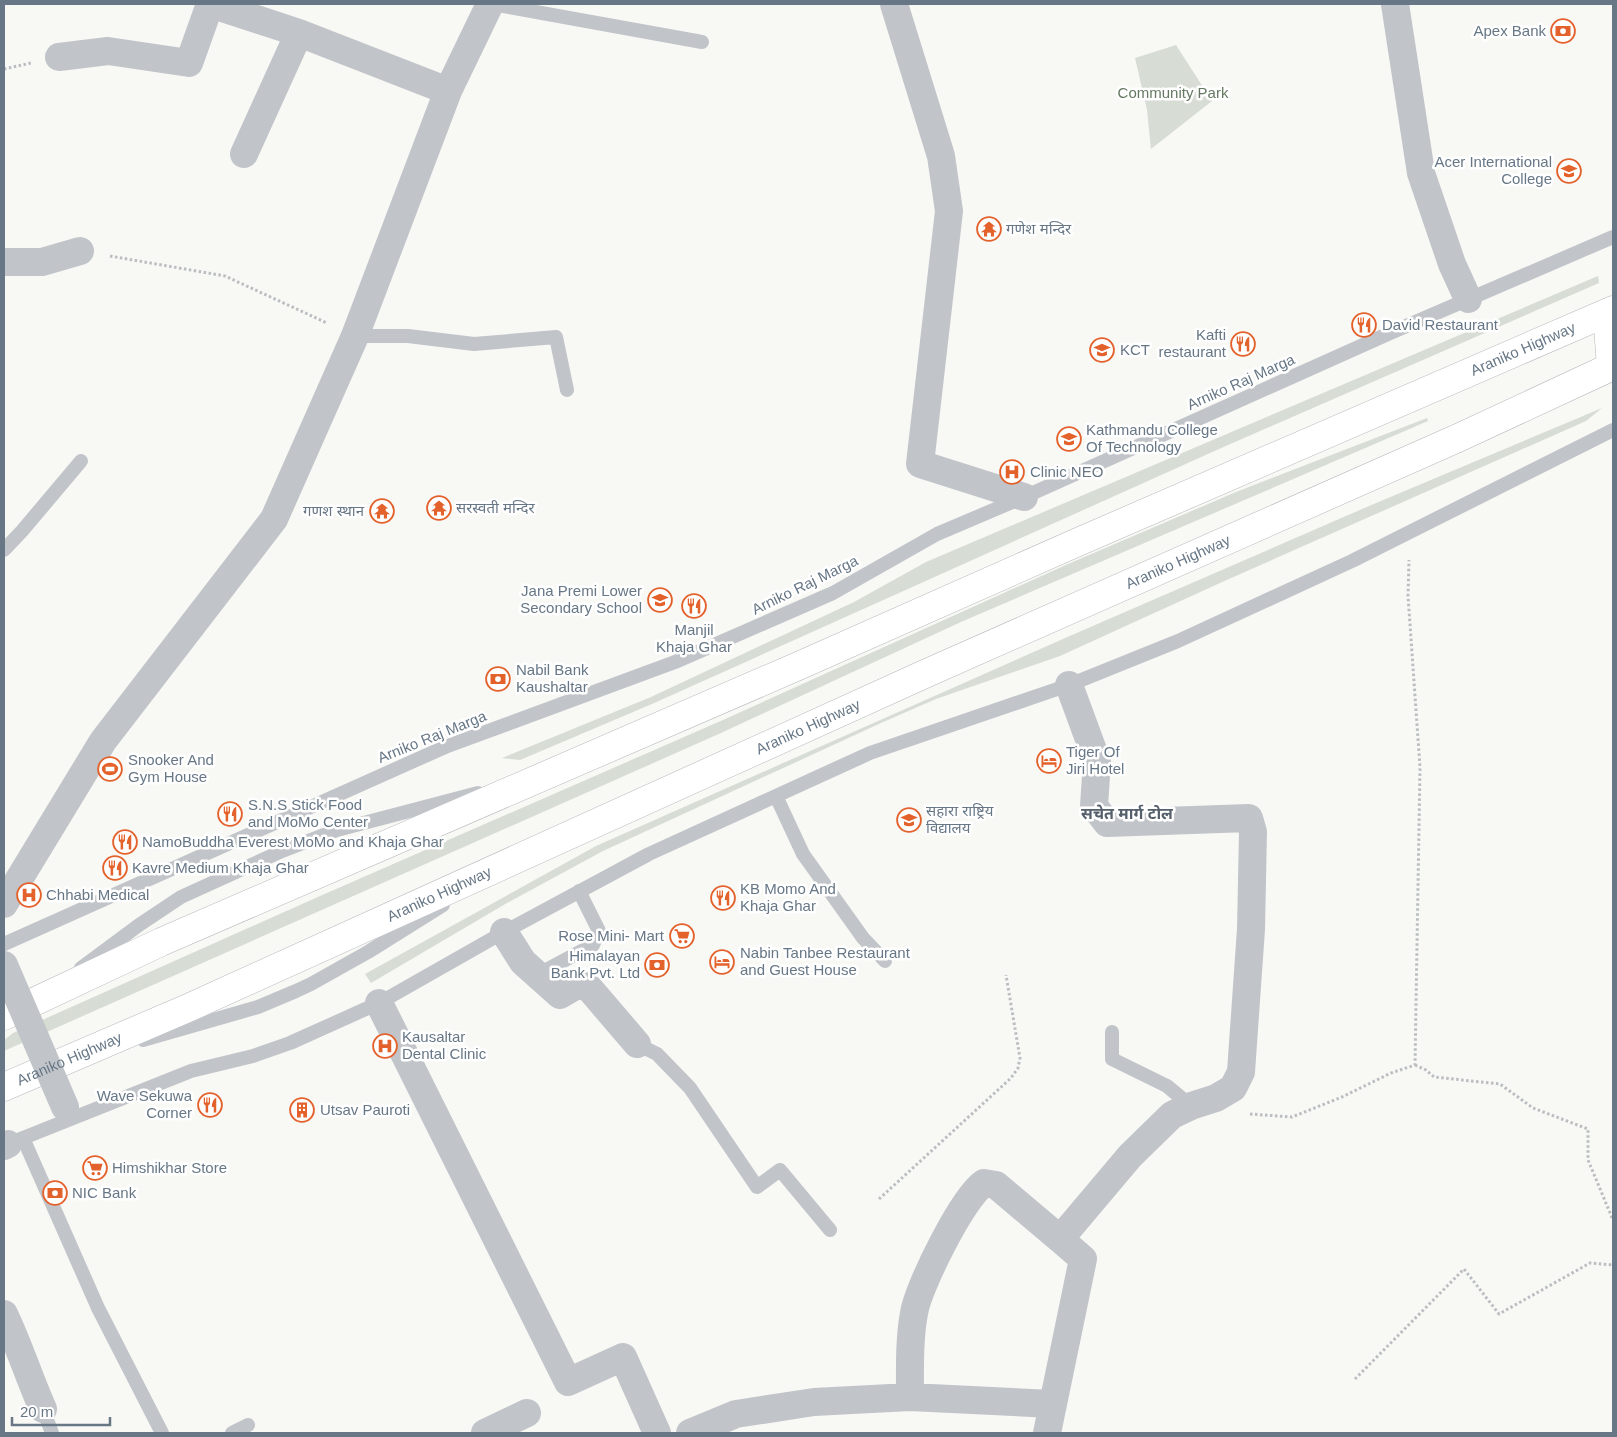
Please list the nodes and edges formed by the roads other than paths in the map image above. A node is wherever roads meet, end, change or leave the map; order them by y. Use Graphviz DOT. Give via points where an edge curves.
graph roads {
  1 [pos="210,4"];
  2 [pos="491,4"];
  3 [pos="894,4"];
  4 [pos="1395,4"];
  5 [pos="299,33"];
  6 [pos="702,42"];
  7 [pos="58,57"];
  8 [pos="448,90"];
  9 [pos="244,154"];
  10 [pos="1613,237"];
  11 [pos="80,251"];
  12 [pos="4,262"];
  13 [pos="1468,299"];
  14 [pos="1611,306"];
  15 [pos="355,336"];
  16 [pos="1613,368"];
  17 [pos="567,390"];
  18 [pos="1613,430"];
  19 [pos="81,461"];
  20 [pos="1024,497"];
  21 [pos="4,550"];
  22 [pos="1069,685"];
  23 [pos="776,796"];
  24 [pos="579,891"];
  25 [pos="4,904"];
  26 [pos="504,932"];
  27 [pos="4,944"];
  28 [pos="885,961"];
  29 [pos="4,965"];
  30 [pos="537,975"];
  31 [pos="379,1003"];
  32 [pos="4,1016"];
  33 [pos="1112,1032"];
  34 [pos="637,1044"];
  35 [pos="4,1088"];
  36 [pos="65,1106"];
  37 [pos="1191,1106"];
  38 [pos="12,1143"];
  39 [pos="830,1230"];
  40 [pos="1060,1239"];
  41 [pos="4,1314"];
  42 [pos="910,1397"];
  43 [pos="1052,1404"];
  44 [pos="527,1413"];
  45 [pos="48,1421"];
  46 [pos="248,1425"];
  47 [pos="162,1433"];
  48 [pos="232,1433"];
  49 [pos="485,1433"];
  50 [pos="657,1433"];
  51 [pos="690,1433"];
  52 [pos="1047,1433"];
  1 -- 5 [label="street"];
  1 -- 7 [label="street" via="189,63 108,51"];
  2 -- 6 [label="lane"];
  2 -- 8 [label="street"];
  3 -- 20 [label="street" via="941,156 949,211 920,464"];
  4 -- 13 [label="street" via="1421,172 1452,264"];
  5 -- 8 [label="street"];
  5 -- 9 [label="street"];
  8 -- 15 [label="street"];
  10 -- 13 [label="lane, Arniko Raj Marga"];
  11 -- 12 [label="street" via="42,262"];
  13 -- 20 [label="lane, Arniko Raj Marga"];
  14 -- 16 [label="highway"];
  14 -- 32 [label="highway, Araniko Highway" via="787,671 161,942"];
  15 -- 17 [label="lane" via="408,336 474,344 556,337"];
  15 -- 25 [label="street" via="274,519 103,741"];
  16 -- 35 [label="highway, Araniko Highway" via="936,668 188,1008"];
  18 -- 22 [label="lane" via="1352,561 1178,641"];
  19 -- 21 [label="lane"];
  20 -- 27 [label="lane, Arniko Raj Marga" via="937,534 833,593 676,662 445,747"];
  22 -- 23 [label="lane" via="870,752"];
  22 -- 37 [label="street" via="1096,761 1094,806 1108,823 1249,818 1253,832 1251,929 1241,1072 1233,1088"];
  23 -- 24 [label="lane" via="649,854"];
  23 -- 28 [label="lane" via="803,854 863,938"];
  24 -- 26 [label="lane"];
  24 -- 30 [label="lane" via="599,931 593,945"];
  26 -- 30 [label="street" via="523,962"];
  26 -- 31 [label="lane"];
  29 -- 36 [label="street, bridge"];
  30 -- 34 [label="street" via="560,995 580,984 590,989"];
  31 -- 38 [label="lane" via="290,1044 191,1071"];
  31 -- 50 [label="street" via="568,1382 623,1357"];
  33 -- 37 [label="lane" via="1112,1059 1167,1086"];
  34 -- 39 [label="lane" via="657,1054 690,1088 757,1187 780,1170"];
  37 -- 40 [label="street" via="1172,1115 1130,1156"];
  38 -- 47 [label="lane"];
  40 -- 42 [label="street" via="996,1185 984,1183 976,1188 946,1236 914,1310 909,1346"];
  40 -- 43 [label="street" via="1083,1258"];
  41 -- 45 [label="street"];
  42 -- 43 [label="street"];
  42 -- 51 [label="street" via="814,1402 736,1414"];
  43 -- 52 [label="street"];
  44 -- 49 [label="street"];
  46 -- 48 [label="lane"];
}
